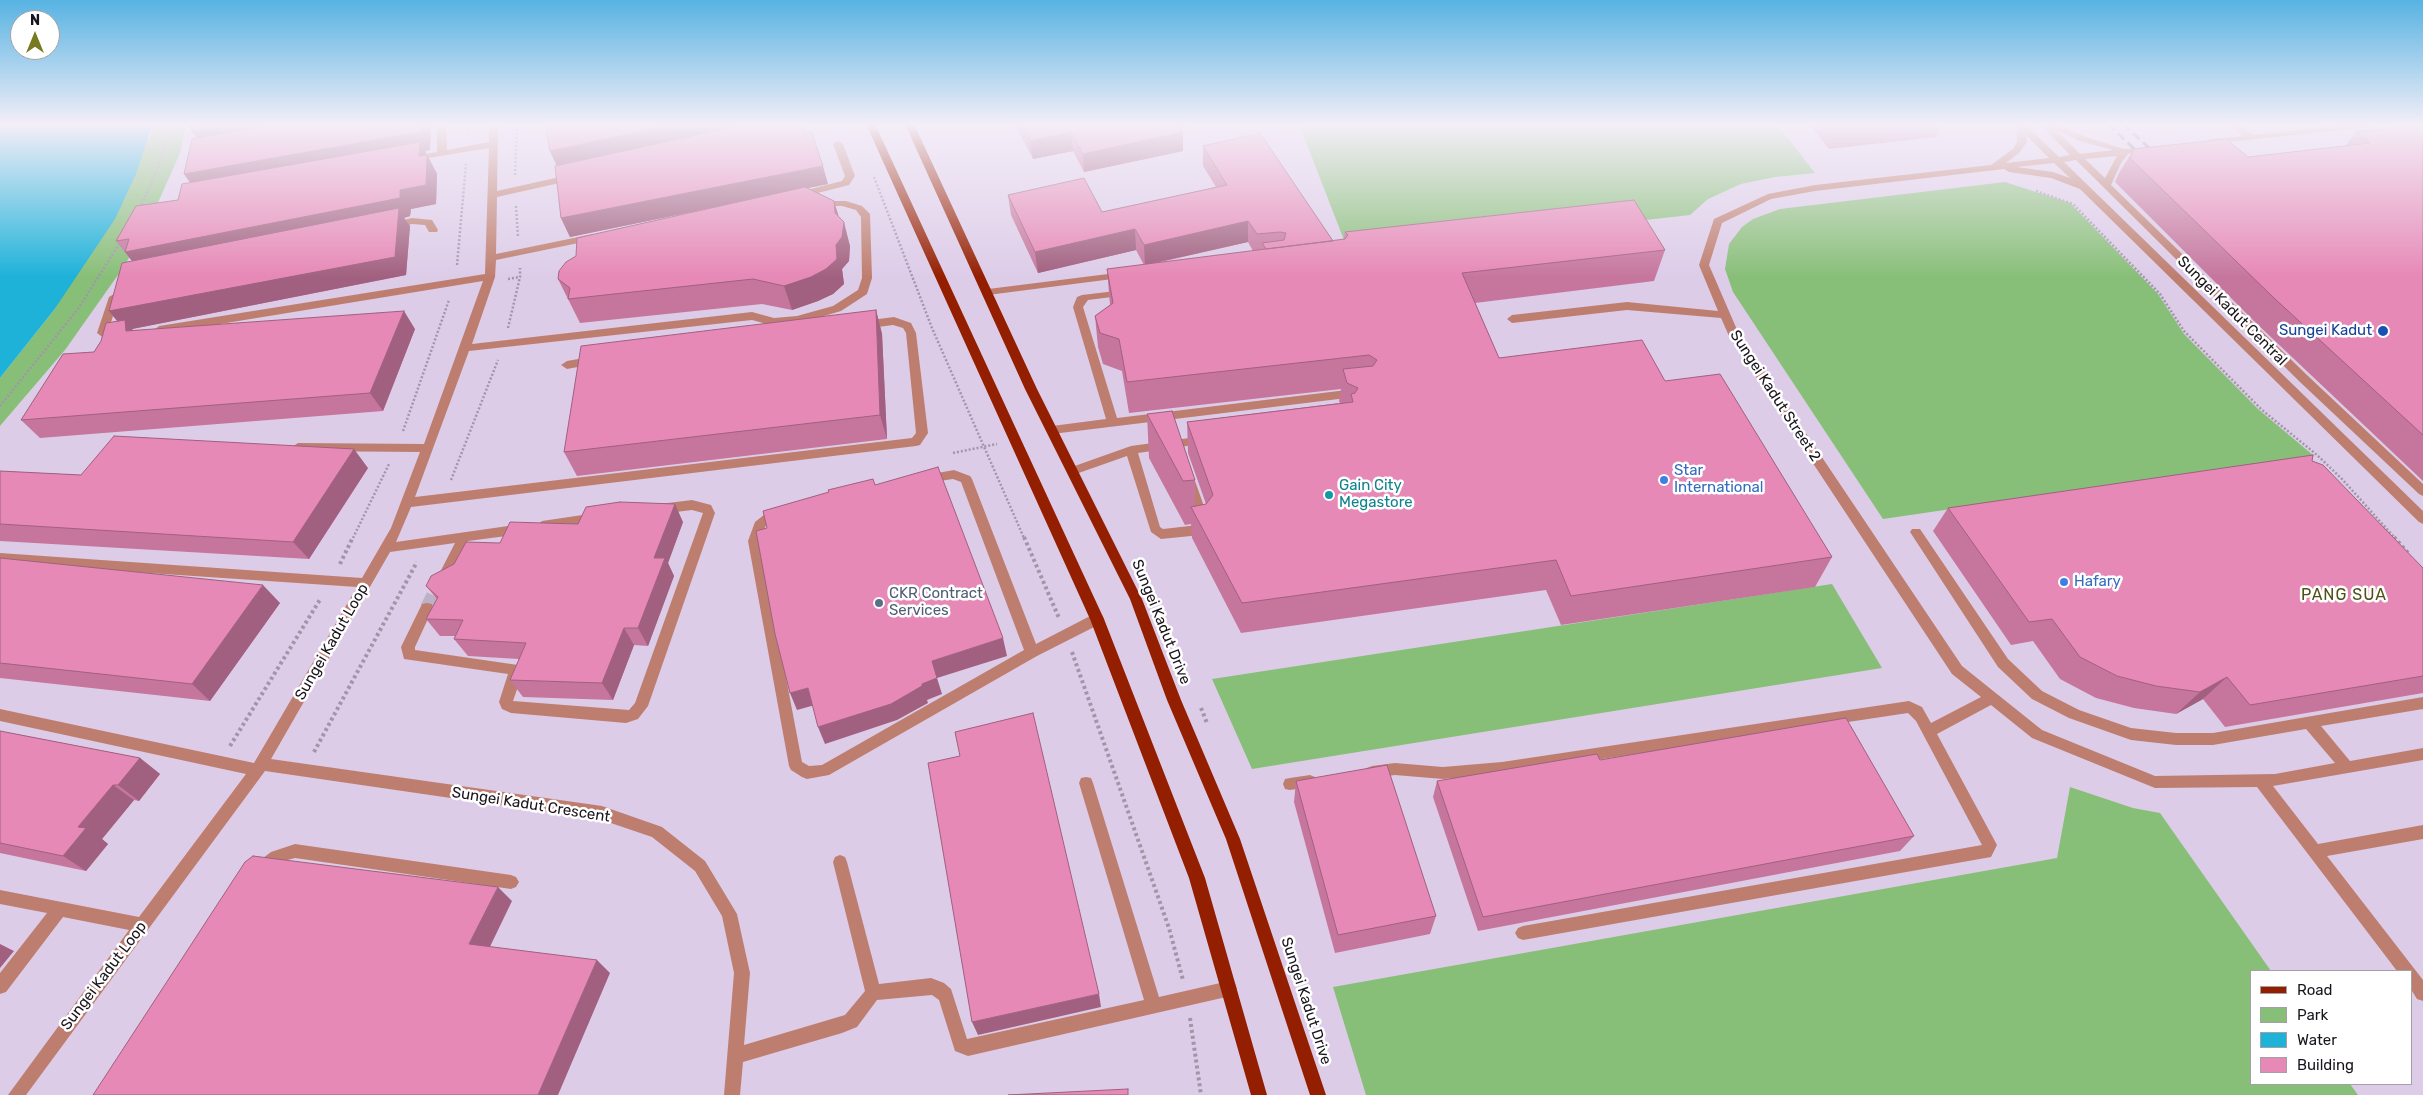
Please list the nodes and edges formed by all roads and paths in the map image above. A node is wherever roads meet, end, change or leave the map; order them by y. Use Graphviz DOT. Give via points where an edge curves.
graph roads {
  1 [pos="155,175"];
  2 [pos="493,175"];
  3 [pos="581,175"];
  4 [pos="850,175"];
  5 [pos="894,175"];
  6 [pos="933,175"];
  7 [pos="1924,175"];
  8 [pos="2054,175"];
  9 [pos="2073,175"];
  10 [pos="2095,175"];
  11 [pos="2111,175"];
  12 [pos="873,176"];
  13 [pos="2106,186"];
  14 [pos="2029,188"];
  15 [pos="2088,189"];
  16 [pos="493,195"];
  17 [pos="787,198"];
  18 [pos="811,206"];
  19 [pos="136,216"];
  20 [pos="382,227"];
  21 [pos="432,230"];
  22 [pos="126,233"];
  23 [pos="606,235"];
  24 [pos="490,258"];
  25 [pos="1131,274"];
  26 [pos="490,276"];
  27 [pos="118,285"];
  28 [pos="1135,291"];
  29 [pos="988,292"];
  30 [pos="1725,315"];
  31 [pos="1512,319"];
  32 [pos="848,327"];
  33 [pos="149,332"];
  34 [pos="129,335"];
  35 [pos="465,348"];
  36 [pos="602,359"];
  37 [pos="567,365"];
  38 [pos="1365,392"];
  39 [pos="0,406"];
  40 [pos="1113,422"];
  41 [pos="1052,430"];
  42 [pos="1217,438"];
  43 [pos="1016,440"];
  44 [pos="287,447"];
  45 [pos="984,447"];
  46 [pos="428,448"];
  47 [pos="1131,450"];
  48 [pos="953,453"];
  49 [pos="1073,471"];
  50 [pos="1186,471"];
  51 [pos="918,481"];
  52 [pos="2423,491"];
  53 [pos="407,503"];
  54 [pos="644,511"];
  55 [pos="788,512"];
  56 [pos="606,517"];
  57 [pos="2423,519"];
  58 [pos="1916,532"];
  59 [pos="464,537"];
  60 [pos="386,548"];
  61 [pos="2411,555"];
  62 [pos="0,558"];
  63 [pos="366,583"];
  64 [pos="438,586"];
  65 [pos="427,608"];
  66 [pos="1097,619"];
  67 [pos="1066,634"];
  68 [pos="1032,652"];
  69 [pos="1992,698"];
  70 [pos="2423,704"];
  71 [pos="0,715"];
  72 [pos="2310,724"];
  73 [pos="1929,731"];
  74 [pos="2423,754"];
  75 [pos="260,767"];
  76 [pos="2347,767"];
  77 [pos="1357,774"];
  78 [pos="1328,778"];
  79 [pos="2260,780"];
  80 [pos="1086,783"];
  81 [pos="1290,784"];
  82 [pos="2423,832"];
  83 [pos="2316,852"];
  84 [pos="840,862"];
  85 [pos="253,879"];
  86 [pos="511,882"];
  87 [pos="0,897"];
  88 [pos="60,909"];
  89 [pos="143,925"];
  90 [pos="1522,933"];
  91 [pos="2406,970"];
  92 [pos="2413,979"];
  93 [pos="0,986"];
  94 [pos="1229,989"];
  95 [pos="2423,993"];
  96 [pos="873,994"];
  97 [pos="1188,999"];
  98 [pos="1154,1006"];
  99 [pos="736,1056"];
  100 [pos="16,1095"];
  101 [pos="732,1095"];
  102 [pos="1201,1095"];
  103 [pos="1259,1095"];
  104 [pos="1318,1095"];
  1 -- 19 [label="path"];
  2 -- 16 [label="street, Sungei Kadut Loop"];
  3 -- 16 [label="street"];
  4 -- 17 [label="street" via="846,183 834,188"];
  5 -- 43 [label="main road"];
  6 -- 29 [label="main road, Sungei Kadut Drive"];
  7 -- 30 [label="street, Sungei Kadut Street 2" via="1815,188 1768,198 1718,221 1704,265"];
  8 -- 15 [label="street"];
  9 -- 15 [label="street, Sungei Kadut Central"];
  10 -- 13 [label="street, Sungei Kadut Central"];
  11 -- 13 [label="street"];
  12 -- 45 [label="path" via="932,328"];
  13 -- 52 [label="street, Sungei Kadut Central"];
  14 -- 61 [label="path" via="2072,204 2160,294 2184,331 2262,410 2342,479"];
  15 -- 57 [label="street, Sungei Kadut Central"];
  16 -- 24 [label="street, Sungei Kadut Loop"];
  18 -- 35 [label="street" via="843,203 859,208 866,216 867,278 863,292 837,309 797,320 774,322 752,316"];
  20 -- 21 [label="street" via="412,221 428,222"];
  22 -- 39 [label="path" via="78,309"];
  23 -- 24 [label="street"];
  24 -- 26 [label="street, Sungei Kadut Loop"];
  25 -- 29 [label="street"];
  26 -- 33 [label="street"];
  26 -- 35 [label="street, Sungei Kadut Loop"];
  27 -- 34 [label="street" via="102,333 110,338"];
  28 -- 40 [label="street" via="1086,297 1079,302"];
  29 -- 41 [label="main road, Sungei Kadut Drive"];
  30 -- 31 [label="street" via="1627,306"];
  30 -- 69 [label="street, Sungei Kadut Street 2" via="1733,333 1957,670"];
  32 -- 53 [label="street" via="894,321 906,326 911,333 922,433 916,442"];
  35 -- 46 [label="street, Sungei Kadut Loop"];
  36 -- 37 [label="street"];
  38 -- 40 [label="street"];
  40 -- 41 [label="street"];
  41 -- 49 [label="main road, Sungei Kadut Drive"];
  42 -- 47 [label="street" via="1179,448"];
  43 -- 45 [label="path"];
  43 -- 66 [label="main road"];
  44 -- 46 [label="street"];
  45 -- 48 [label="path"];
  45 -- 67 [label="path"];
  46 -- 53 [label="street, Sungei Kadut Loop"];
  47 -- 49 [label="street"];
  47 -- 50 [label="street" via="1155,529 1161,534 1201,530 1205,526"];
  49 -- 104 [label="main road, Sungei Kadut Drive" via="1136,599 1174,700 1233,839"];
  51 -- 68 [label="street" via="954,474 966,478"];
  53 -- 60 [label="street, Sungei Kadut Loop"];
  54 -- 65 [label="street" via="692,504 707,508 709,513 640,706 633,715 511,707 506,702 515,675 513,669 409,655 408,647"];
  55 -- 68 [label="street" via="761,522 754,541 796,766 800,770 808,773 824,771"];
  56 -- 59 [label="street"];
  58 -- 72 [label="street" via="2004,663 2037,695 2074,714 2131,734 2176,739 2213,739"];
  59 -- 60 [label="street"];
  59 -- 64 [label="street"];
  60 -- 63 [label="street, Sungei Kadut Loop"];
  62 -- 63 [label="street"];
  63 -- 75 [label="street, Sungei Kadut Loop"];
  66 -- 67 [label="street"];
  66 -- 94 [label="main road" via="1197,878"];
  67 -- 68 [label="street"];
  67 -- 97 [label="path" via="1168,928"];
  69 -- 73 [label="street"];
  69 -- 79 [label="street, Sungei Kadut Street 2" via="2037,734 2154,782"];
  70 -- 72 [label="street"];
  71 -- 75 [label="street, Sungei Kadut Crescent"];
  72 -- 76 [label="street"];
  73 -- 77 [label="street" via="1917,710 1909,707 1502,768 1443,773 1395,769"];
  73 -- 90 [label="street" via="1988,841 1990,846 1986,852"];
  74 -- 76 [label="street, Sungei Kadut Street 2"];
  75 -- 89 [label="street, Sungei Kadut Loop"];
  75 -- 99 [label="street, Sungei Kadut Crescent" via="602,813 657,832 700,866 729,914 742,973"];
  76 -- 79 [label="street, Sungei Kadut Street 2"];
  78 -- 81 [label="street"];
  79 -- 83 [label="street"];
  80 -- 98 [label="street"];
  82 -- 83 [label="street"];
  83 -- 91 [label="street"];
  84 -- 96 [label="street"];
  85 -- 86 [label="street" via="276,857 295,851"];
  87 -- 88 [label="street"];
  88 -- 89 [label="street"];
  88 -- 93 [label="street"];
  89 -- 100 [label="street, Sungei Kadut Loop"];
  92 -- 95 [label="street"];
  94 -- 97 [label="street"];
  94 -- 103 [label="main road"];
  96 -- 98 [label="street" via="931,986 938,989 945,995 961,1045 968,1048"];
  96 -- 99 [label="street" via="851,1021"];
  97 -- 98 [label="street"];
  97 -- 102 [label="path"];
  99 -- 101 [label="street, Sungei Kadut Crescent"];
}
